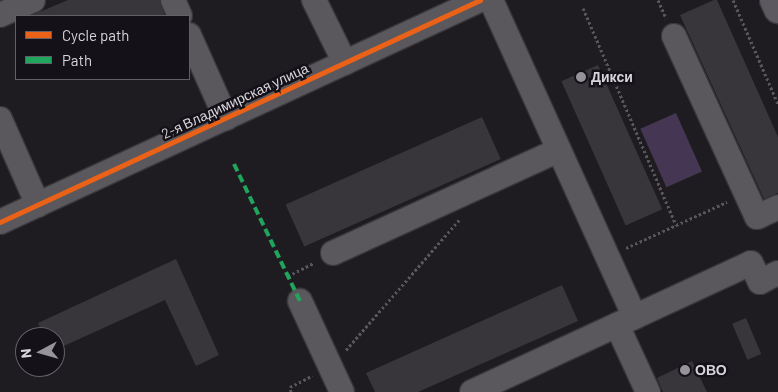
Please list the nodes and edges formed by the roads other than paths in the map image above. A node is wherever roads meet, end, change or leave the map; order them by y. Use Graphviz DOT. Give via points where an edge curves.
graph roads {
  1 [pos="33,0"];
  2 [pos="173,0"];
  3 [pos="314,0"];
  4 [pos="480,0"];
  5 [pos="491,0"];
  6 [pos="774,0"];
  7 [pos="778,9"];
  8 [pos="0,15"];
  9 [pos="180,15"];
  10 [pos="674,36"];
  11 [pos="190,37"];
  12 [pos="345,63"];
  13 [pos="226,118"];
  14 [pos="0,119"];
  15 [pos="559,150"];
  16 [pos="38,204"];
  17 [pos="778,207"];
  18 [pos="0,222"];
  19 [pos="333,254"];
  20 [pos="778,273"];
  21 [pos="300,301"];
  22 [pos="626,321"];
  23 [pos="342,392"];
  24 [pos="472,392"];
  25 [pos="648,392"];
  1 -- 8 [label="street"];
  2 -- 9 [label="street"];
  3 -- 12 [label="street"];
  4 -- 12 [label="street, 2-я Владимирская улица"];
  5 -- 15 [label="street"];
  6 -- 7 [label="main road"];
  10 -- 17 [label="street" via="757,217"];
  11 -- 13 [label="street"];
  12 -- 13 [label="street, 2-я Владимирская улица"];
  13 -- 16 [label="street, 2-я Владимирская улица"];
  14 -- 16 [label="street"];
  15 -- 19 [label="street"];
  15 -- 22 [label="street" via="607,256"];
  16 -- 18 [label="street, 2-я Владимирская улица"];
  20 -- 22 [label="street" via="760,282 751,263"];
  21 -- 23 [label="street"];
  22 -- 24 [label="street"];
  22 -- 25 [label="street"];
}
